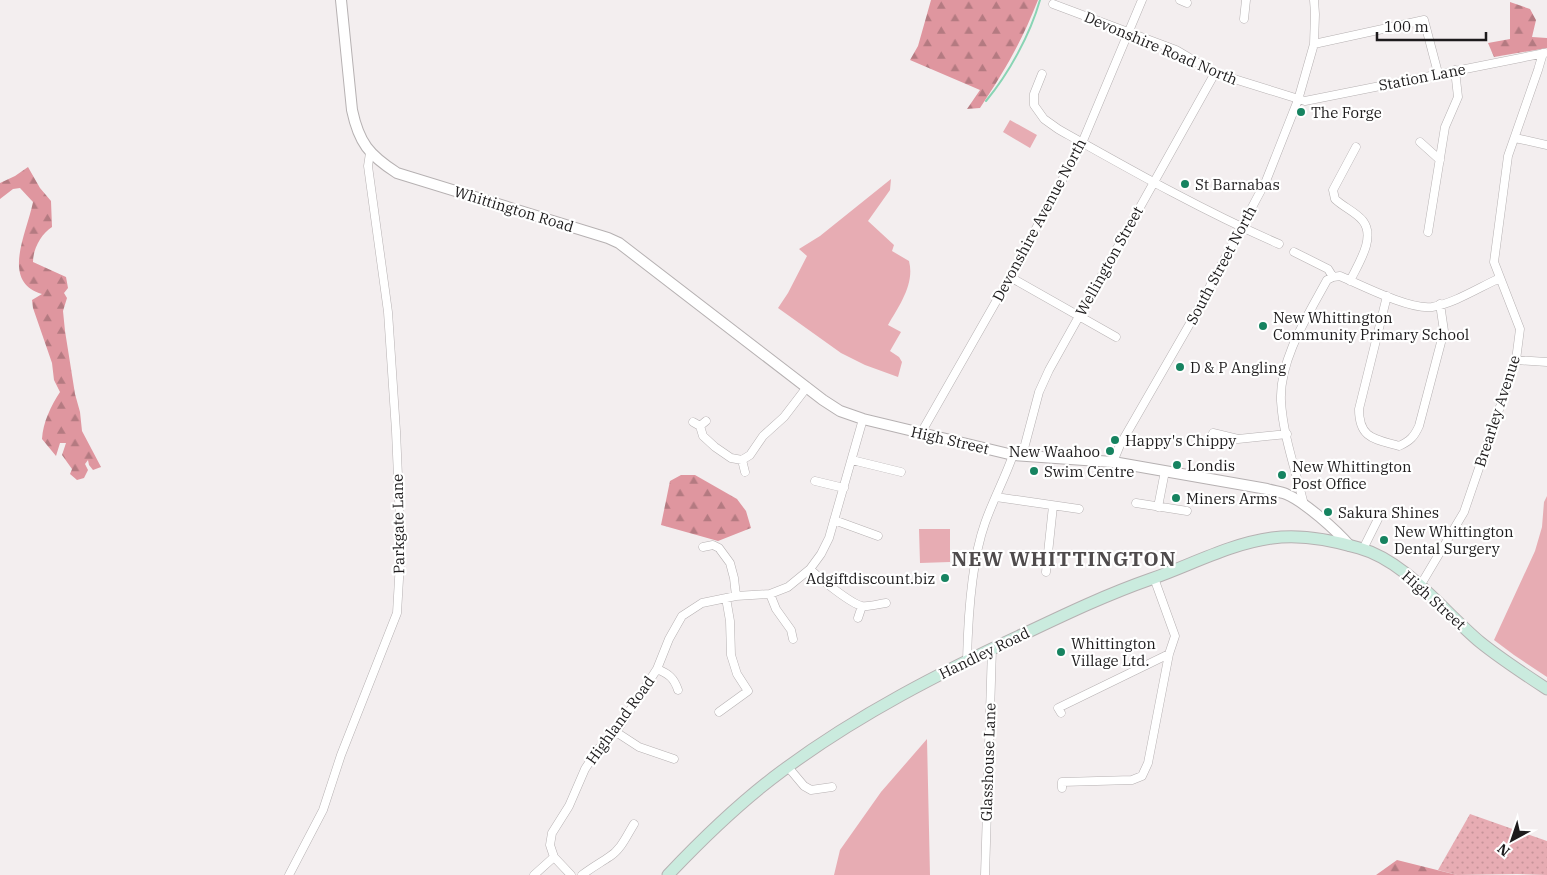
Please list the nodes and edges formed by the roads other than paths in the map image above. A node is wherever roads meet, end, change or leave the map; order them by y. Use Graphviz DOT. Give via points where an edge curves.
graph roads {
  1 [pos="342,0"];
  2 [pos="1142,0"];
  3 [pos="1246,0"];
  4 [pos="1314,0"];
  5 [pos="1053,4"];
  6 [pos="1244,19"];
  7 [pos="1128,32"];
  8 [pos="1314,44"];
  9 [pos="1545,53"];
  10 [pos="1456,70"];
  11 [pos="1215,73"];
  12 [pos="1438,73"];
  13 [pos="1042,74"];
  14 [pos="1298,100"];
  15 [pos="1515,138"];
  16 [pos="1420,142"];
  17 [pos="1082,143"];
  18 [pos="1547,145"];
  19 [pos="1356,148"];
  20 [pos="370,153"];
  21 [pos="1440,160"];
  22 [pos="1153,183"];
  23 [pos="1240,227"];
  24 [pos="1428,232"];
  25 [pos="1279,244"];
  26 [pos="1294,252"];
  27 [pos="1010,277"];
  28 [pos="1333,277"];
  29 [pos="1500,278"];
  30 [pos="1350,281"];
  31 [pos="1387,296"];
  32 [pos="1440,304"];
  33 [pos="1079,316"];
  34 [pos="1116,337"];
  35 [pos="1516,360"];
  36 [pos="1547,362"];
  37 [pos="780,366"];
  38 [pos="807,387"];
  39 [pos="863,419"];
  40 [pos="700,423"];
  41 [pos="921,433"];
  42 [pos="1214,433"];
  43 [pos="1287,434"];
  44 [pos="1018,455"];
  45 [pos="742,460"];
  46 [pos="852,460"];
  47 [pos="1113,462"];
  48 [pos="1165,470"];
  49 [pos="745,472"];
  50 [pos="901,472"];
  51 [pos="815,481"];
  52 [pos="844,488"];
  53 [pos="996,497"];
  54 [pos="1136,503"];
  55 [pos="1304,505"];
  56 [pos="1053,506"];
  57 [pos="1158,506"];
  58 [pos="1079,509"];
  59 [pos="1187,511"];
  60 [pos="1378,519"];
  61 [pos="834,520"];
  62 [pos="878,536"];
  63 [pos="1350,546"];
  64 [pos="704,547"];
  65 [pos="1363,549"];
  66 [pos="810,569"];
  67 [pos="1046,572"];
  68 [pos="1154,578"];
  69 [pos="1420,586"];
  70 [pos="770,594"];
  71 [pos="736,596"];
  72 [pos="726,598"];
  73 [pos="886,603"];
  74 [pos="862,606"];
  75 [pos="858,618"];
  76 [pos="793,639"];
  77 [pos="992,648"];
  78 [pos="1169,654"];
  79 [pos="967,660"];
  80 [pos="657,669"];
  81 [pos="1547,689"];
  82 [pos="678,690"];
  83 [pos="719,712"];
  84 [pos="1061,713"];
  85 [pos="616,732"];
  86 [pos="674,759"];
  87 [pos="788,766"];
  88 [pos="832,787"];
  89 [pos="1062,788"];
  90 [pos="634,824"];
  91 [pos="554,857"];
  92 [pos="289,875"];
  93 [pos="534,875"];
  94 [pos="572,875"];
  95 [pos="582,875"];
  96 [pos="668,875"];
  97 [pos="985,875"];
  1 -- 20 [label="street, Whittington Road" via="352,110 355,126"];
  2 -- 7 [label="street, Devonshire Avenue North"];
  3 -- 6 [label="street"];
  4 -- 8 [label="street, South Street North"];
  5 -- 7 [label="street, Devonshire Road North"];
  7 -- 11 [label="street, Devonshire Road North" via="1176,50"];
  7 -- 17 [label="street, Devonshire Avenue North"];
  8 -- 12 [label="street" via="1424,20"];
  8 -- 14 [label="street, South Street North"];
  9 -- 10 [label="street, Station Lane"];
  9 -- 15 [label="street, Brearley Avenue"];
  10 -- 12 [label="street, Station Lane"];
  10 -- 21 [label="street" via="1458,97 1446,127"];
  11 -- 14 [label="street, Devonshire Road North"];
  11 -- 22 [label="street, Wellington Street"];
  12 -- 14 [label="street, Station Lane"];
  13 -- 17 [label="street" via="1034,94 1034,105 1044,119"];
  14 -- 23 [label="street, South Street North" via="1266,181"];
  15 -- 18 [label="street"];
  15 -- 29 [label="street, Brearley Avenue" via="1508,156 1494,262"];
  16 -- 21 [label="street"];
  17 -- 22 [label="street"];
  17 -- 27 [label="street, Devonshire Avenue North"];
  19 -- 30 [label="street" via="1333,190 1334,199 1356,214 1368,230 1367,242"];
  20 -- 37 [label="street, Whittington Road" via="386,166 410,178 619,243"];
  20 -- 92 [label="street, Parkgate Lane" via="368,166 388,312 396,431 400,545 397,613 341,755 324,810"];
  21 -- 24 [label="street"];
  22 -- 23 [label="street"];
  22 -- 33 [label="street, Wellington Street"];
  23 -- 25 [label="street"];
  23 -- 47 [label="street, South Street North"];
  26 -- 28 [label="street" via="1328,269"];
  27 -- 33 [label="street"];
  27 -- 41 [label="street, Devonshire Avenue North"];
  28 -- 30 [label="street" via="1340,276"];
  28 -- 43 [label="street" via="1326,280 1286,365 1281,399"];
  29 -- 32 [label="street"];
  29 -- 35 [label="street, Brearley Avenue" via="1520,328"];
  30 -- 31 [label="street"];
  31 -- 32 [label="street" via="1416,306"];
  31 -- 32 [label="street" via="1359,409 1359,421 1364,432 1373,439 1399,446 1414,437 1419,426 1444,331"];
  33 -- 34 [label="street"];
  33 -- 44 [label="street, Wellington Street" via="1039,392"];
  35 -- 36 [label="street"];
  35 -- 69 [label="street, Brearley Avenue" via="1464,512"];
  37 -- 38 [label="street, High Street"];
  38 -- 39 [label="street, High Street" via="840,411"];
  38 -- 45 [label="street" via="784,417"];
  39 -- 41 [label="street, High Street"];
  39 -- 46 [label="street, Highland Road"];
  40 -- 45 [label="street" via="703,436 715,447 731,458"];
  41 -- 44 [label="street, High Street"];
  42 -- 43 [label="street" via="1238,439"];
  43 -- 55 [label="street"];
  44 -- 47 [label="street, High Street"];
  44 -- 53 [label="street, Wellington Street"];
  45 -- 49 [label="street"];
  46 -- 50 [label="street"];
  46 -- 52 [label="street, Highland Road"];
  47 -- 48 [label="street, High Street"];
  48 -- 55 [label="street, High Street" via="1268,489"];
  48 -- 57 [label="street"];
  51 -- 52 [label="street"];
  52 -- 61 [label="street, Highland Road"];
  53 -- 56 [label="street"];
  53 -- 79 [label="street, Wellington Street" via="978,549"];
  54 -- 57 [label="street"];
  55 -- 63 [label="street, High Street"];
  56 -- 58 [label="street"];
  56 -- 67 [label="street"];
  57 -- 59 [label="street"];
  60 -- 65 [label="street"];
  61 -- 62 [label="street"];
  61 -- 66 [label="street, Highland Road" via="829,538"];
  63 -- 65 [label="main road, High Street"];
  63 -- 68 [label="main road, Handley Road" via="1293,537 1274,538 1235,546"];
  64 -- 71 [label="street" via="719,548 730,564"];
  65 -- 69 [label="main road, High Street" via="1385,559"];
  66 -- 70 [label="street, Highland Road" via="788,587"];
  66 -- 74 [label="street" via="826,585"];
  68 -- 77 [label="main road, Handley Road" via="1125,587"];
  68 -- 78 [label="street" via="1175,636"];
  69 -- 81 [label="main road, High Street" via="1481,643"];
  70 -- 71 [label="street, Highland Road"];
  70 -- 76 [label="street"];
  71 -- 72 [label="street, Highland Road"];
  72 -- 80 [label="street, Highland Road" via="702,604 682,616"];
  72 -- 83 [label="street" via="731,655 737,674 748,691"];
  73 -- 74 [label="street"];
  74 -- 75 [label="street"];
  77 -- 79 [label="main road, Handley Road"];
  77 -- 97 [label="street, Glasshouse Lane"];
  78 -- 84 [label="street" via="1058,708"];
  78 -- 89 [label="street" via="1148,763 1142,776 1132,780 1062,782"];
  79 -- 87 [label="main road, Handley Road" via="841,731"];
  80 -- 82 [label="street, Highland Road" via="674,679"];
  80 -- 85 [label="street, Highland Road"];
  85 -- 86 [label="street" via="639,747"];
  85 -- 91 [label="street, Highland Road" via="598,749 552,833 550,845"];
  87 -- 88 [label="street" via="811,790"];
  87 -- 96 [label="main road, Handley Road" via="744,801"];
  90 -- 95 [label="street" via="611,856"];
  91 -- 93 [label="street"];
  91 -- 94 [label="street"];
}
